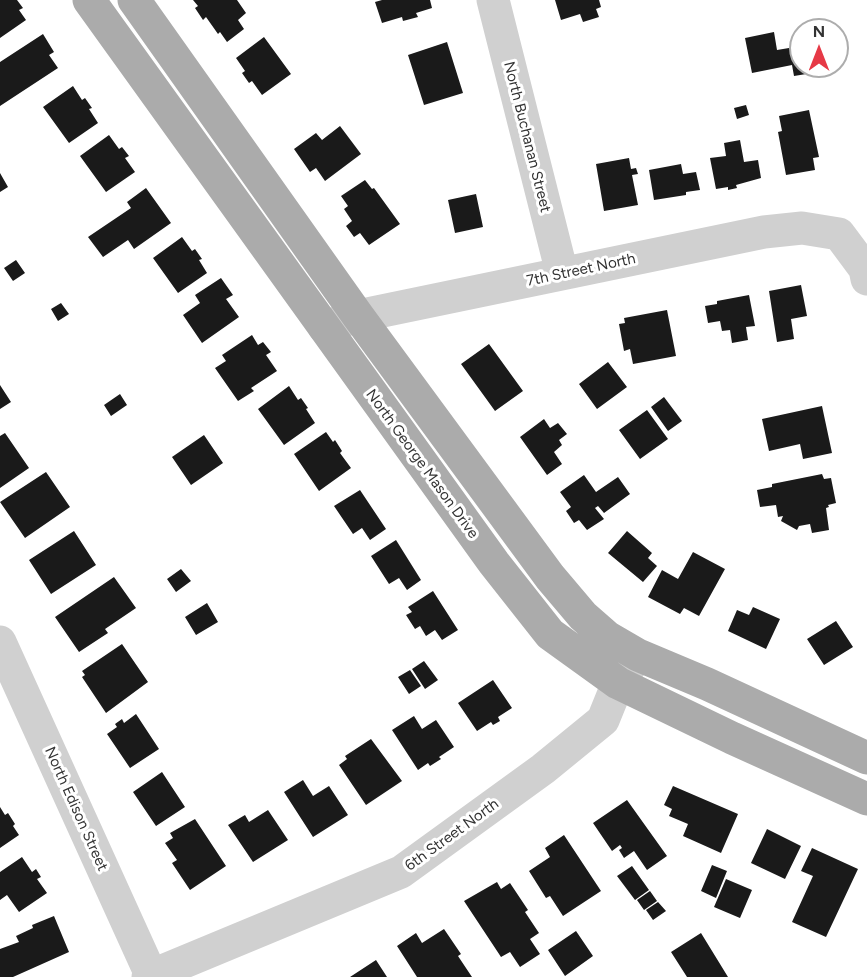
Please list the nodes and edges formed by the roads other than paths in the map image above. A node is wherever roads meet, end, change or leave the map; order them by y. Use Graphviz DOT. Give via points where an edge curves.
graph roads {
  1 [pos="89,0"];
  2 [pos="134,0"];
  3 [pos="493,0"];
  4 [pos="562,273"];
  5 [pos="867,279"];
  6 [pos="358,316"];
  7 [pos="324,327"];
  8 [pos="0,642"];
  9 [pos="638,655"];
  10 [pos="618,683"];
  11 [pos="867,758"];
  12 [pos="867,799"];
  13 [pos="151,976"];
  1 -- 7 [label="main road, North George Mason Drive"];
  2 -- 6 [label="main road"];
  3 -- 4 [label="street, North Buchanan Street"];
  4 -- 5 [label="street, 7th Street North" via="764,232 802,228 839,234 865,268"];
  4 -- 6 [label="street, 7th Street North"];
  6 -- 7 [label="street, 7th Street North"];
  6 -- 9 [label="main road" via="550,577 583,616 607,637"];
  7 -- 10 [label="main road, North George Mason Drive" via="494,563 550,634"];
  8 -- 13 [label="street, North Edison Street"];
  9 -- 10 [label="street, 6th Street North"];
  9 -- 11 [label="main road"];
  10 -- 12 [label="main road, North George Mason Drive"];
  10 -- 13 [label="street, 6th Street North" via="603,720 543,769 401,872"];
}
